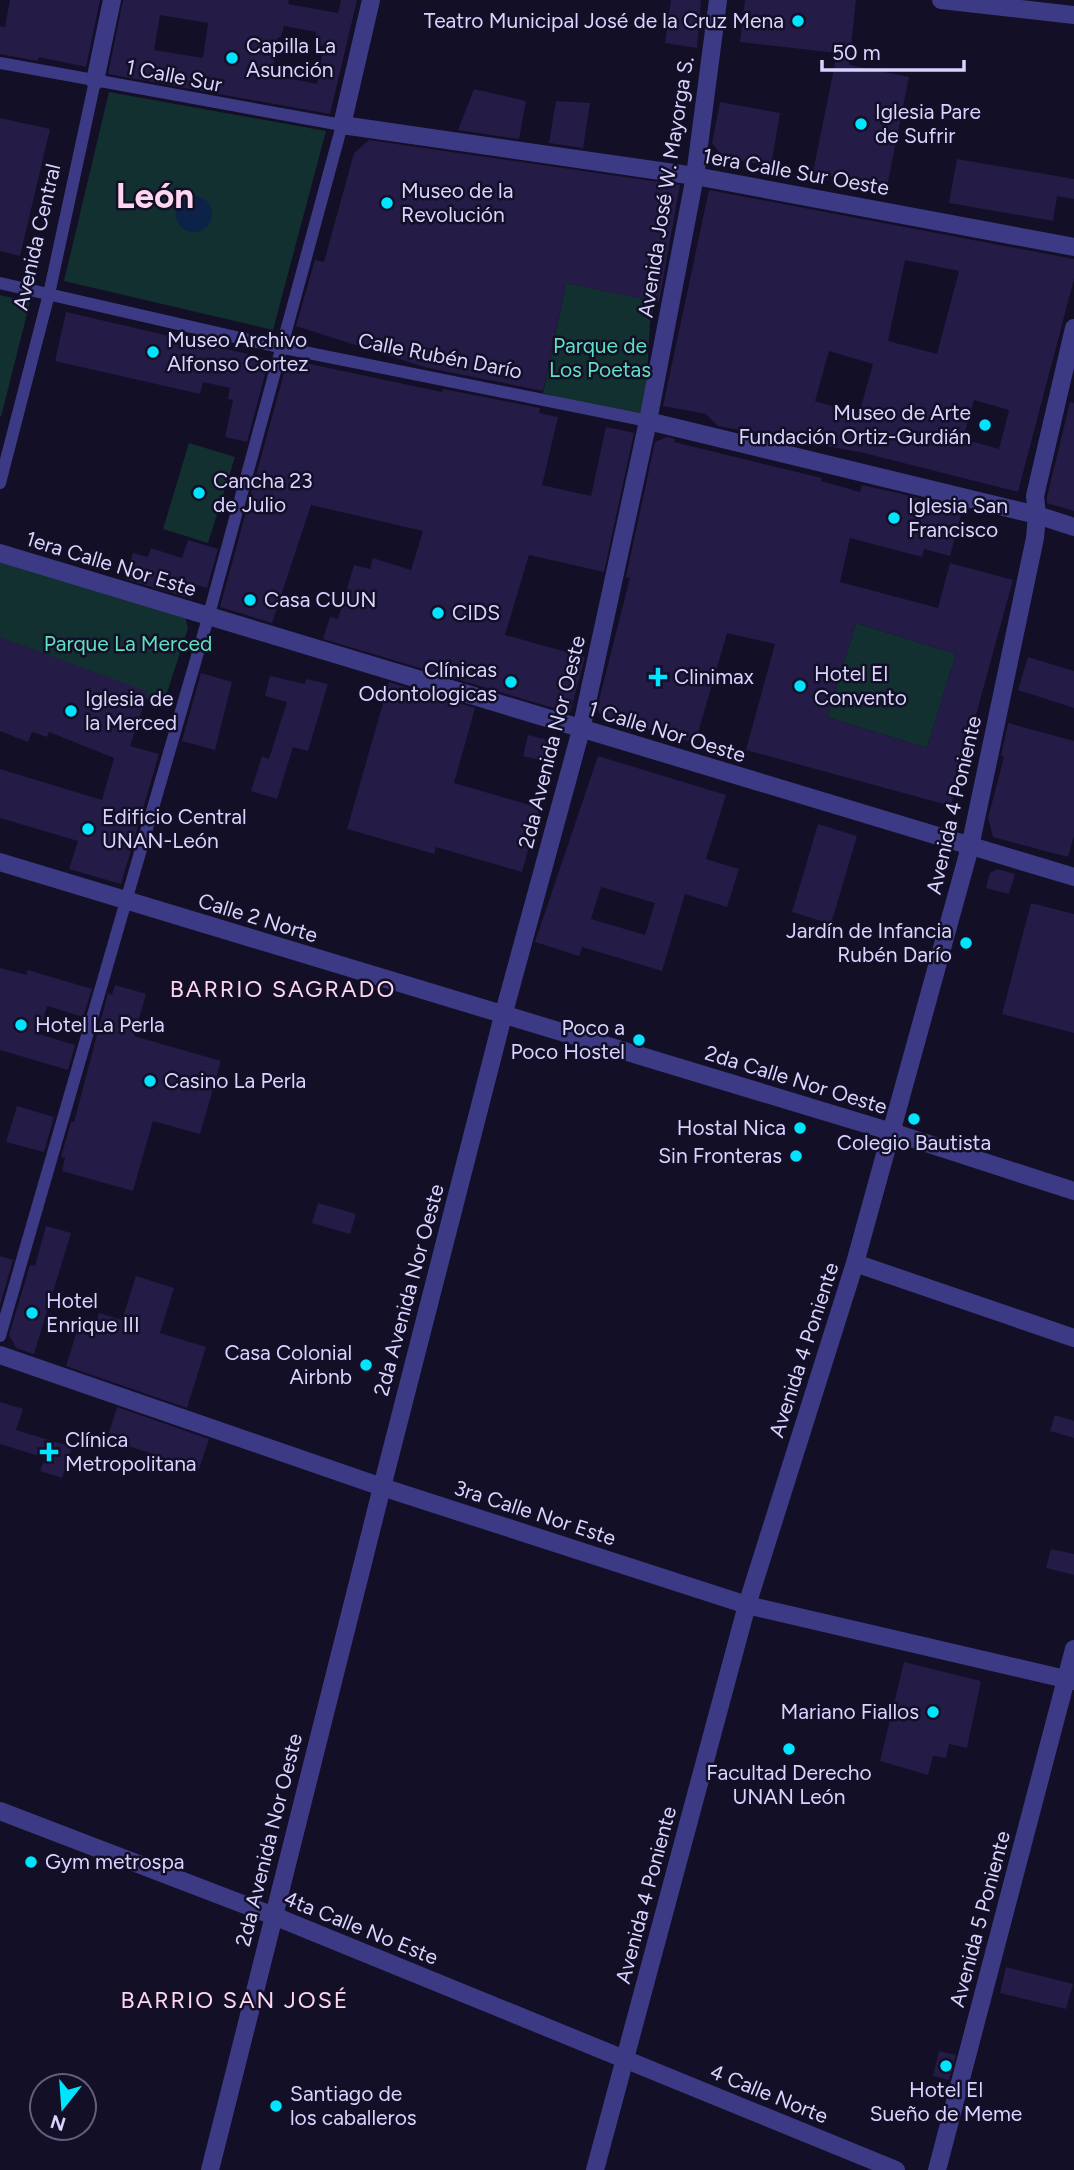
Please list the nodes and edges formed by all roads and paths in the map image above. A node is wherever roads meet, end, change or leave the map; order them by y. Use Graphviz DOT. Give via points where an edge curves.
graph roads {
  1 [pos="112,0"];
  2 [pos="371,0"];
  3 [pos="718,0"];
  4 [pos="942,0"];
  5 [pos="1074,15"];
  6 [pos="0,63"];
  7 [pos="95,81"];
  8 [pos="342,125"];
  9 [pos="695,176"];
  10 [pos="1074,247"];
  11 [pos="0,283"];
  12 [pos="49,294"];
  13 [pos="1074,328"];
  14 [pos="279,346"];
  15 [pos="648,421"];
  16 [pos="0,483"];
  17 [pos="1037,515"];
  18 [pos="1074,527"];
  19 [pos="0,553"];
  20 [pos="208,618"];
  21 [pos="582,730"];
  22 [pos="970,846"];
  23 [pos="0,862"];
  24 [pos="1074,877"];
  25 [pos="124,900"];
  26 [pos="503,1016"];
  27 [pos="892,1132"];
  28 [pos="1074,1191"];
  29 [pos="855,1263"];
  30 [pos="0,1336"];
  31 [pos="1074,1338"];
  32 [pos="0,1355"];
  33 [pos="382,1487"];
  34 [pos="747,1605"];
  35 [pos="1074,1649"];
  36 [pos="1070,1680"];
  37 [pos="0,1811"];
  38 [pos="274,1916"];
  39 [pos="625,2061"];
  40 [pos="210,2170"];
  41 [pos="595,2170"];
  42 [pos="896,2170"];
  43 [pos="937,2170"];
  1 -- 7 [label="street, Avenida Central"];
  2 -- 8 [label="street"];
  3 -- 9 [label="street, Avenida José W. Mayorga S."];
  4 -- 5 [label="street"];
  6 -- 7 [label="street, 1 Calle Sur"];
  7 -- 8 [label="street, 1 Calle Sur"];
  7 -- 12 [label="street, Avenida Central"];
  8 -- 9 [label="street, 1era Calle Sur Oeste"];
  8 -- 14 [label="street"];
  9 -- 10 [label="street, 1era Calle Sur Oeste"];
  9 -- 15 [label="street, Avenida José W. Mayorga S."];
  11 -- 12 [label="street, Calle Rubén Darío"];
  12 -- 14 [label="street, Calle Rubén Darío"];
  12 -- 16 [label="street, Avenida Central"];
  13 -- 17 [label="street, Avenida 4 Poniente" via="1035,496"];
  14 -- 15 [label="street, Calle Rubén Darío"];
  14 -- 20 [label="street"];
  15 -- 17 [label="street, Calle Rubén Darío"];
  15 -- 21 [label="street, 2da Avenida Nor Oeste"];
  17 -- 18 [label="street, Calle Rubén Darío"];
  17 -- 22 [label="street, Avenida 4 Poniente"];
  19 -- 20 [label="street, 1era Calle Nor Este"];
  20 -- 21 [label="street, 1 Calle Nor Oeste"];
  20 -- 25 [label="street"];
  21 -- 22 [label="street, 1 Calle Nor Oeste"];
  21 -- 26 [label="street, 2da Avenida Nor Oeste"];
  22 -- 24 [label="street, 1 Calle Nor Oeste"];
  22 -- 27 [label="street, Avenida 4 Poniente"];
  23 -- 25 [label="street, Calle 2 Norte"];
  25 -- 26 [label="street, Calle 2 Norte"];
  25 -- 30 [label="street"];
  26 -- 27 [label="street, 2da Calle Nor Oeste"];
  26 -- 33 [label="street, 2da Avenida Nor Oeste"];
  27 -- 28 [label="street, 2da Calle Nor Oeste"];
  27 -- 29 [label="street, Avenida 4 Poniente"];
  29 -- 31 [label="street"];
  29 -- 34 [label="street, Avenida 4 Poniente"];
  32 -- 33 [label="street, 3ra Calle Nor Este"];
  33 -- 34 [label="street, 3ra Calle Nor Este"];
  33 -- 38 [label="street, 2da Avenida Nor Oeste"];
  34 -- 36 [label="street, 3ra Calle Nor Este"];
  34 -- 39 [label="street, Avenida 4 Poniente"];
  35 -- 36 [label="street, Avenida 5 Poniente"];
  36 -- 43 [label="street, Avenida 5 Poniente"];
  37 -- 38 [label="street, 4ta Calle No Este"];
  38 -- 39 [label="street, 4ta Calle No Este"];
  38 -- 40 [label="street, 2da Avenida Nor Oeste"];
  39 -- 41 [label="street, Avenida 4 Poniente"];
  39 -- 42 [label="street, 4 Calle Norte"];
}
